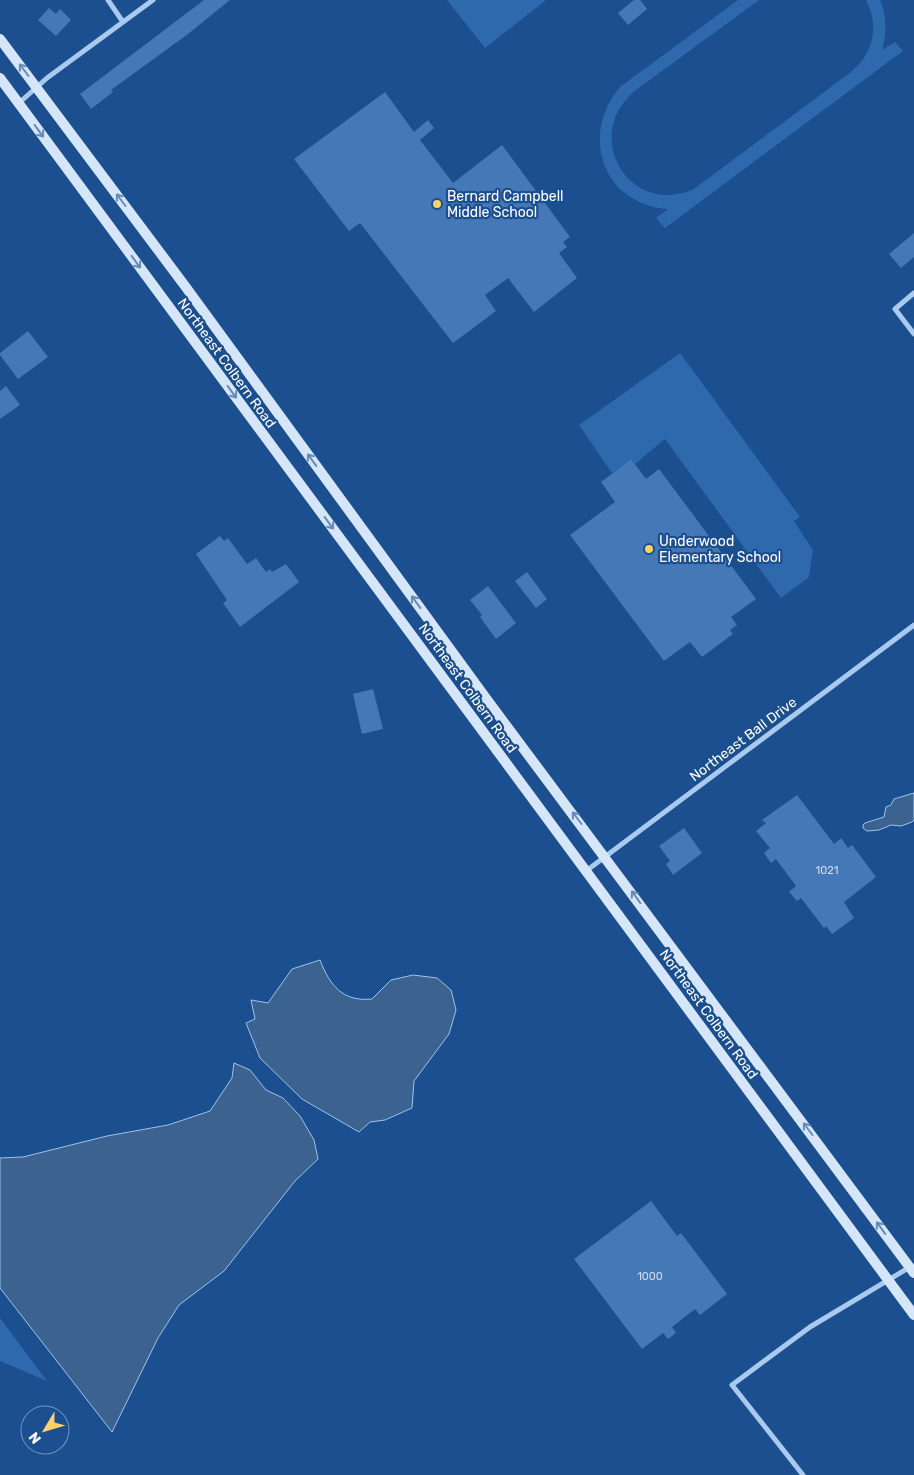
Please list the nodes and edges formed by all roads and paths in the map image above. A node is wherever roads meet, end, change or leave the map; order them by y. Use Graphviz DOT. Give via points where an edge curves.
graph roads {
  1 [pos="108,0"];
  2 [pos="154,0"];
  3 [pos="123,22"];
  4 [pos="0,39"];
  5 [pos="0,78"];
  6 [pos="37,88"];
  7 [pos="19,103"];
  8 [pos="914,293"];
  9 [pos="914,334"];
  10 [pos="914,625"];
  11 [pos="606,857"];
  12 [pos="586,871"];
  13 [pos="912,1270"];
  14 [pos="888,1280"];
  15 [pos="914,1315"];
  16 [pos="803,1475"];
  1 -- 3 [label="street"];
  2 -- 3 [label="street"];
  3 -- 6 [label="street"];
  6 -- 4 [label="main road, Northeast Colbern Road, one-way"];
  5 -- 7 [label="main road, Northeast Colbern Road"];
  6 -- 7 [label="street"];
  11 -- 6 [label="main road, Northeast Colbern Road, one-way"];
  7 -- 12 [label="main road, Northeast Colbern Road, one-way"];
  8 -- 9 [label="street" via="895,309"];
  10 -- 11 [label="street, Northeast Ball Drive"];
  11 -- 12 [label="street, Northeast Ball Drive"];
  13 -- 11 [label="main road, Northeast Colbern Road, one-way"];
  12 -- 14 [label="main road, Northeast Colbern Road"];
  13 -- 14 [label="street"];
  14 -- 15 [label="main road, Northeast Colbern Road"];
  14 -- 16 [label="street" via="810,1327 732,1385"];
}
